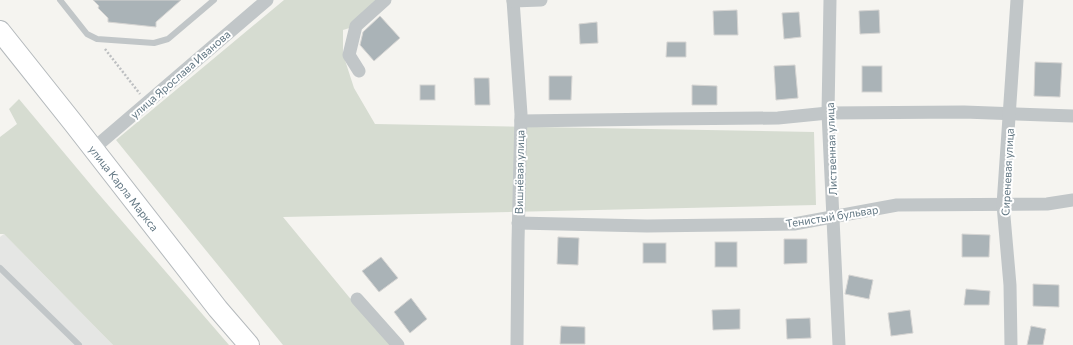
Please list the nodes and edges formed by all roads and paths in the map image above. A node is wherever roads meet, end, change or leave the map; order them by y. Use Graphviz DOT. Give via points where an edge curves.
graph roads {
  1 [pos="60,0"];
  2 [pos="214,0"];
  3 [pos="267,0"];
  4 [pos="385,0"];
  5 [pos="513,0"];
  6 [pos="541,0"];
  7 [pos="830,0"];
  8 [pos="1017,0"];
  9 [pos="0,31"];
  10 [pos="97,39"];
  11 [pos="359,71"];
  12 [pos="147,103"];
  13 [pos="828,113"];
  14 [pos="1010,114"];
  15 [pos="1073,116"];
  16 [pos="520,121"];
  17 [pos="93,149"];
  18 [pos="1073,200"];
  19 [pos="1003,204"];
  20 [pos="833,217"];
  21 [pos="518,223"];
  22 [pos="0,268"];
  23 [pos="357,299"];
  24 [pos="79,345"];
  25 [pos="248,345"];
  26 [pos="398,345"];
  27 [pos="517,345"];
  28 [pos="839,345"];
  29 [pos="1011,345"];
  1 -- 10 [label="lane" via="87,34"];
  2 -- 10 [label="lane" via="168,39 154,43"];
  3 -- 12 [label="street, улица Ярослава Иванова"];
  4 -- 11 [label="street" via="356,26 349,55"];
  5 -- 6 [label="street"];
  5 -- 16 [label="street, Вишнёвая улица"];
  7 -- 13 [label="street, Лиственная улица"];
  8 -- 14 [label="street, Сиреневая улица"];
  9 -- 17 [label="main road, улица Карла Маркса"];
  10 -- 12 [label="path"];
  12 -- 17 [label="street, улица Ярослава Иванова"];
  13 -- 14 [label="street"];
  13 -- 16 [label="street" via="778,118"];
  13 -- 20 [label="street, Лиственная улица"];
  14 -- 15 [label="street"];
  14 -- 19 [label="street, Сиреневая улица"];
  16 -- 21 [label="street, Вишнёвая улица"];
  17 -- 25 [label="main road, улица Карла Маркса"];
  18 -- 19 [label="street, Тенистый бульвар" via="1047,204"];
  19 -- 20 [label="street, Тенистый бульвар" via="897,205"];
  19 -- 29 [label="street, Сиреневая улица" via="1010,285"];
  20 -- 21 [label="street, Тенистый бульвар" via="794,224 647,226"];
  20 -- 28 [label="street, Лиственная улица"];
  21 -- 27 [label="street, Вишнёвая улица"];
  22 -- 24 [label="lane"];
  23 -- 26 [label="street"];
}
